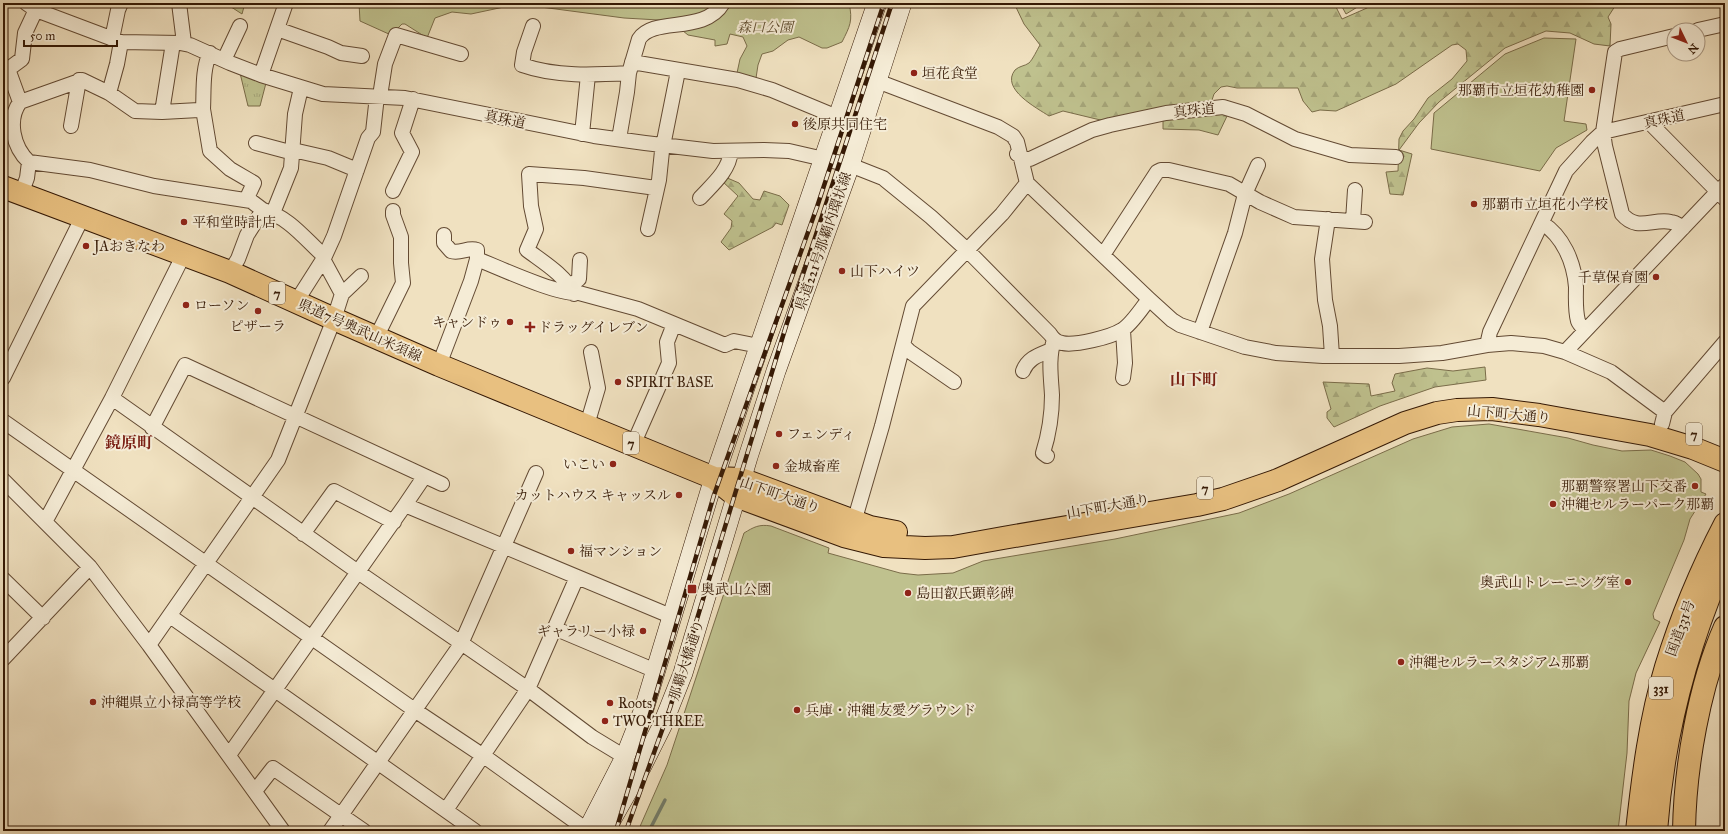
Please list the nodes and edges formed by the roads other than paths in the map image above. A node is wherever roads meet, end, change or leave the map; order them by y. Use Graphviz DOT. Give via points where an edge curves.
graph roads {
  1 [pos="121,3"];
  2 [pos="179,3"];
  3 [pos="286,3"];
  4 [pos="723,3"];
  5 [pos="877,3"];
  6 [pos="902,3"];
  7 [pos="34,5"];
  8 [pos="1725,24"];
  9 [pos="240,26"];
  10 [pos="533,26"];
  11 [pos="1706,28"];
  12 [pos="277,29"];
  13 [pos="1666,38"];
  14 [pos="117,40"];
  15 [pos="178,43"];
  16 [pos="210,54"];
  17 [pos="461,54"];
  18 [pos="362,56"];
  19 [pos="224,60"];
  20 [pos="630,67"];
  21 [pos="6,71"];
  22 [pos="678,71"];
  23 [pos="262,75"];
  24 [pos="588,75"];
  25 [pos="79,80"];
  26 [pos="877,81"];
  27 [pos="301,88"];
  28 [pos="109,93"];
  29 [pos="379,96"];
  30 [pos="412,99"];
  31 [pos="20,102"];
  32 [pos="1725,104"];
  33 [pos="203,109"];
  34 [pos="162,112"];
  35 [pos="837,116"];
  36 [pos="1650,123"];
  37 [pos="71,126"];
  38 [pos="1603,132"];
  39 [pos="582,134"];
  40 [pos="619,139"];
  41 [pos="256,142"];
  42 [pos="663,146"];
  43 [pos="292,150"];
  44 [pos="731,151"];
  45 [pos="1019,156"];
  46 [pos="1396,157"];
  47 [pos="823,158"];
  48 [pos="29,162"];
  49 [pos="850,165"];
  50 [pos="1258,165"];
  51 [pos="357,170"];
  52 [pos="1027,183"];
  53 [pos="656,188"];
  54 [pos="12,190"];
  55 [pos="1355,190"];
  56 [pos="393,191"];
  57 [pos="1723,192"];
  58 [pos="1246,194"];
  59 [pos="700,198"];
  60 [pos="246,200"];
  61 [pos="268,211"];
  62 [pos="393,211"];
  63 [pos="83,216"];
  64 [pos="1328,219"];
  65 [pos="1542,223"];
  66 [pos="1683,228"];
  67 [pos="648,229"];
  68 [pos="444,235"];
  69 [pos="967,250"];
  70 [pos="184,254"];
  71 [pos="1103,255"];
  72 [pos="324,258"];
  73 [pos="477,259"];
  74 [pos="580,260"];
  75 [pos="230,272"];
  76 [pos="360,276"];
  77 [pos="572,290"];
  78 [pos="342,294"];
  79 [pos="1149,299"];
  80 [pos="296,302"];
  81 [pos="334,319"];
  82 [pos="674,324"];
  83 [pos="1123,330"];
  84 [pos="1585,330"];
  85 [pos="1200,332"];
  86 [pos="376,338"];
  87 [pos="1725,342"];
  88 [pos="903,345"];
  89 [pos="1052,345"];
  90 [pos="1487,345"];
  91 [pos="759,346"];
  92 [pos="591,352"];
  93 [pos="1565,352"];
  94 [pos="1332,356"];
  95 [pos="439,365"];
  96 [pos="1023,370"];
  97 [pos="3,378"];
  98 [pos="1123,378"];
  99 [pos="954,382"];
  100 [pos="112,398"];
  101 [pos="296,416"];
  102 [pos="1663,418"];
  103 [pos="3,421"];
  104 [pos="587,425"];
  105 [pos="152,428"];
  106 [pos="634,444"];
  107 [pos="1725,446"];
  108 [pos="1046,456"];
  109 [pos="1725,461"];
  110 [pos="73,470"];
  111 [pos="536,473"];
  112 [pos="424,477"];
  113 [pos="714,478"];
  114 [pos="3,480"];
  115 [pos="442,484"];
  116 [pos="739,488"];
  117 [pos="252,498"];
  118 [pos="406,506"];
  119 [pos="45,522"];
  120 [pos="394,522"];
  121 [pos="854,522"];
  122 [pos="1725,524"];
  123 [pos="303,534"];
  124 [pos="504,545"];
  125 [pos="1725,559"];
  126 [pos="207,564"];
  127 [pos="90,567"];
  128 [pos="358,572"];
  129 [pos="577,577"];
  130 [pos="3,579"];
  131 [pos="170,616"];
  132 [pos="673,616"];
  133 [pos="43,618"];
  134 [pos="1725,627"];
  135 [pos="554,628"];
  136 [pos="312,637"];
  137 [pos="461,644"];
  138 [pos="149,645"];
  139 [pos="3,659"];
  140 [pos="656,671"];
  141 [pos="528,689"];
  142 [pos="275,690"];
  143 [pos="416,711"];
  144 [pos="228,755"];
  145 [pos="483,756"];
  146 [pos="625,757"];
  147 [pos="379,763"];
  148 [pos="255,791"];
  149 [pos="446,810"];
  150 [pos="341,815"];
  151 [pos="283,831"];
  152 [pos="330,831"];
  153 [pos="364,831"];
  154 [pos="476,831"];
  155 [pos="593,831"];
  156 [pos="1637,831"];
  157 [pos="1656,831"];
  158 [pos="1684,831"];
  1 -- 14 [label="street" via="118,10"];
  2 -- 15 [label="street"];
  3 -- 12 [label="street"];
  4 -- 20 [label="street" via="716,13 703,19 646,31 639,39"];
  5 -- 35 [label="main road, 県道221号那覇内環状線"];
  6 -- 26 [label="main road, 県道221号那覇内環状線"];
  7 -- 14 [label="street, 真珠道"];
  7 -- 21 [label="street" via="25,33 22,59"];
  8 -- 11 [label="street"];
  9 -- 19 [label="street"];
  10 -- 24 [label="street" via="522,65 548,72"];
  12 -- 18 [label="street" via="341,53"];
  12 -- 23 [label="street"];
  13 -- 38 [label="street" via="1616,52"];
  14 -- 15 [label="street, 真珠道"];
  14 -- 28 [label="street" via="118,64"];
  15 -- 16 [label="street, 真珠道"];
  15 -- 34 [label="street"];
  16 -- 19 [label="street, 真珠道"];
  16 -- 33 [label="street" via="204,80"];
  17 -- 29 [label="street" via="396,35 385,64"];
  19 -- 23 [label="street, 真珠道"];
  20 -- 22 [label="street"];
  20 -- 24 [label="street"];
  20 -- 40 [label="street"];
  21 -- 31 [label="street"];
  22 -- 35 [label="street" via="738,80 772,90"];
  22 -- 42 [label="street"];
  23 -- 27 [label="street, 真珠道"];
  24 -- 39 [label="street"];
  25 -- 28 [label="street"];
  25 -- 31 [label="street" via="74,84"];
  25 -- 37 [label="street"];
  26 -- 45 [label="street" via="1007,132 1017,142"];
  26 -- 49 [label="main road, 県道221号那覇内環状線"];
  27 -- 29 [label="street, 真珠道" via="323,94"];
  27 -- 43 [label="street" via="295,114"];
  28 -- 34 [label="street" via="135,111"];
  29 -- 30 [label="street, 真珠道"];
  29 -- 51 [label="street" via="373,132 368,138"];
  30 -- 39 [label="street, 真珠道"];
  30 -- 56 [label="street" via="402,133 412,152"];
  31 -- 48 [label="street" via="13,119 16,146"];
  32 -- 36 [label="street, 真珠道"];
  33 -- 34 [label="street"];
  33 -- 60 [label="street" via="210,151 230,169 254,183"];
  35 -- 47 [label="main road, 県道221号那覇内環状線"];
  36 -- 38 [label="street, 真珠道"];
  36 -- 57 [label="street"];
  38 -- 65 [label="street" via="1566,171"];
  38 -- 66 [label="street" via="1622,214 1627,220 1634,224 1671,222"];
  39 -- 40 [label="street, 真珠道"];
  40 -- 42 [label="street, 真珠道"];
  41 -- 43 [label="street" via="286,151"];
  42 -- 44 [label="street, 真珠道"];
  42 -- 53 [label="street"];
  43 -- 51 [label="street" via="328,158"];
  43 -- 61 [label="street" via="291,168"];
  44 -- 47 [label="street, 真珠道" via="776,150"];
  44 -- 59 [label="street" via="729,163 722,175"];
  45 -- 46 [label="street, 真珠道" via="1030,159 1092,130 1110,125 1166,113 1223,107 1246,114 1295,139 1350,155"];
  45 -- 52 [label="street"];
  47 -- 49 [label="street, 真珠道"];
  47 -- 91 [label="main road, 県道221号那覇内環状線"];
  48 -- 54 [label="street" via="27,178"];
  48 -- 60 [label="street" via="90,170 154,186"];
  49 -- 69 [label="street, 真珠道" via="883,178"];
  49 -- 116 [label="main road, 県道221号那覇内環状線" via="776,371"];
  50 -- 58 [label="street"];
  51 -- 72 [label="street"];
  52 -- 69 [label="street" via="1002,214"];
  52 -- 71 [label="street"];
  53 -- 67 [label="street"];
  53 -- 77 [label="street" via="584,178 529,174 531,206 536,229 527,250 549,266"];
  54 -- 63 [label="main road, 県道7号奥武山米須線 / 7"];
  55 -- 64 [label="street" via="1359,222"];
  57 -- 66 [label="street"];
  58 -- 64 [label="street" via="1294,217"];
  58 -- 71 [label="street" via="1229,184 1161,170 1157,172"];
  58 -- 85 [label="street" via="1235,234"];
  60 -- 61 [label="street"];
  61 -- 72 [label="street" via="292,226"];
  61 -- 75 [label="street" via="247,235"];
  62 -- 86 [label="street" via="401,238 402,283"];
  63 -- 70 [label="main road, 県道7号奥武山米須線 / 7"];
  63 -- 97 [label="street"];
  64 -- 94 [label="street" via="1322,259"];
  65 -- 84 [label="street" via="1556,235 1570,261 1575,278 1578,322"];
  65 -- 90 [label="street" via="1490,332"];
  66 -- 84 [label="street"];
  68 -- 73 [label="street" via="444,243 451,251 477,250"];
  69 -- 88 [label="street" via="914,306"];
  69 -- 89 [label="street, 真珠道" via="1050,334"];
  70 -- 75 [label="main road, 県道7号奥武山米須線 / 7"];
  70 -- 100 [label="street"];
  71 -- 79 [label="street"];
  72 -- 78 [label="street"];
  72 -- 80 [label="street"];
  73 -- 77 [label="street" via="554,289"];
  73 -- 95 [label="street"];
  74 -- 77 [label="street" via="579,279"];
  75 -- 80 [label="main road, 県道7号奥武山米須線 / 7"];
  76 -- 78 [label="street"];
  77 -- 82 [label="street" via="638,309"];
  78 -- 81 [label="street"];
  79 -- 83 [label="street"];
  79 -- 85 [label="street" via="1176,323"];
  80 -- 81 [label="main road, 県道7号奥武山米須線 / 7"];
  81 -- 86 [label="main road, 県道7号奥武山米須線 / 7"];
  81 -- 101 [label="street"];
  82 -- 91 [label="street" via="726,345 734,341"];
  82 -- 106 [label="street" via="667,342 670,363"];
  83 -- 89 [label="street" via="1104,337"];
  83 -- 98 [label="street"];
  84 -- 93 [label="street"];
  85 -- 94 [label="street" via="1245,347 1276,353"];
  86 -- 95 [label="main road, 県道7号奥武山米須線 / 7"];
  87 -- 102 [label="street"];
  88 -- 99 [label="street"];
  88 -- 121 [label="street"];
  89 -- 96 [label="street" via="1026,362"];
  89 -- 108 [label="street" via="1049,436 1043,452"];
  90 -- 93 [label="street" via="1511,343 1544,346"];
  90 -- 94 [label="street" via="1435,354"];
  91 -- 113 [label="main road, 県道221号那覇内環状線"];
  92 -- 104 [label="street" via="598,388"];
  93 -- 102 [label="street" via="1611,372"];
  95 -- 104 [label="main road, 県道7号奥武山米須線 / 7"];
  100 -- 105 [label="street"];
  100 -- 110 [label="street"];
  101 -- 105 [label="street" via="184,365"];
  101 -- 112 [label="street"];
  101 -- 117 [label="street" via="278,460"];
  102 -- 107 [label="main road, 山下町大通り / 7"];
  102 -- 121 [label="main road, 山下町大通り / 7" via="1617,414 1501,395 1452,396 1415,404 1268,469 1214,486 939,534 901,533"];
  103 -- 110 [label="street"];
  104 -- 106 [label="main road, 県道7号奥武山米須線 / 7"];
  105 -- 117 [label="street"];
  106 -- 113 [label="main road, 県道7号奥武山米須線 / 7"];
  109 -- 116 [label="main road, 山下町大通り / 7" via="1650,434 1539,415 1492,409 1466,409 1437,413 1405,423 1278,480 1197,505 953,546 910,548 870,543 836,533"];
  110 -- 119 [label="street"];
  110 -- 126 [label="street"];
  111 -- 124 [label="street"];
  112 -- 115 [label="street"];
  112 -- 118 [label="street"];
  113 -- 116 [label="main road, 山下町大通り / 7"];
  113 -- 132 [label="main road, 那覇大橋通り"];
  114 -- 119 [label="street"];
  116 -- 121 [label="main road, 山下町大通り / 7"];
  116 -- 155 [label="main road, 那覇大橋通り" via="695,636 669,709 642,766"];
  117 -- 123 [label="street"];
  117 -- 126 [label="street"];
  118 -- 120 [label="street"];
  118 -- 124 [label="street"];
  119 -- 127 [label="street"];
  120 -- 123 [label="street" via="334,491"];
  120 -- 128 [label="street"];
  122 -- 156 [label="main road, 国道331号 / 331" via="1700,576 1666,667 1649,739"];
  123 -- 128 [label="street"];
  124 -- 129 [label="street"];
  124 -- 137 [label="street"];
  125 -- 157 [label="main road, 国道331号 / 331" via="1698,624 1678,691 1666,746"];
  126 -- 131 [label="street"];
  126 -- 136 [label="street"];
  127 -- 133 [label="street"];
  127 -- 138 [label="street"];
  128 -- 136 [label="street"];
  128 -- 137 [label="street"];
  129 -- 132 [label="street"];
  129 -- 135 [label="street"];
  130 -- 133 [label="street"];
  131 -- 138 [label="street"];
  131 -- 142 [label="street"];
  132 -- 140 [label="main road, 那覇大橋通り"];
  133 -- 139 [label="street"];
  134 -- 158 [label="main road" via="1716,646 1698,713 1689,770"];
  135 -- 140 [label="street"];
  135 -- 141 [label="street"];
  136 -- 142 [label="street"];
  136 -- 143 [label="street"];
  137 -- 141 [label="street"];
  137 -- 143 [label="street"];
  138 -- 144 [label="street"];
  140 -- 146 [label="main road, 那覇大橋通り"];
  141 -- 145 [label="street"];
  141 -- 146 [label="street" via="586,733"];
  142 -- 144 [label="street"];
  142 -- 147 [label="street"];
  143 -- 145 [label="street"];
  143 -- 147 [label="street"];
  144 -- 148 [label="street"];
  145 -- 149 [label="street"];
  145 -- 155 [label="street"];
  146 -- 155 [label="main road, 那覇大橋通り"];
  147 -- 149 [label="street"];
  147 -- 150 [label="street"];
  148 -- 150 [label="street" via="273,768"];
  148 -- 151 [label="street"];
  149 -- 154 [label="street"];
  150 -- 152 [label="street"];
  150 -- 153 [label="street"];
}
